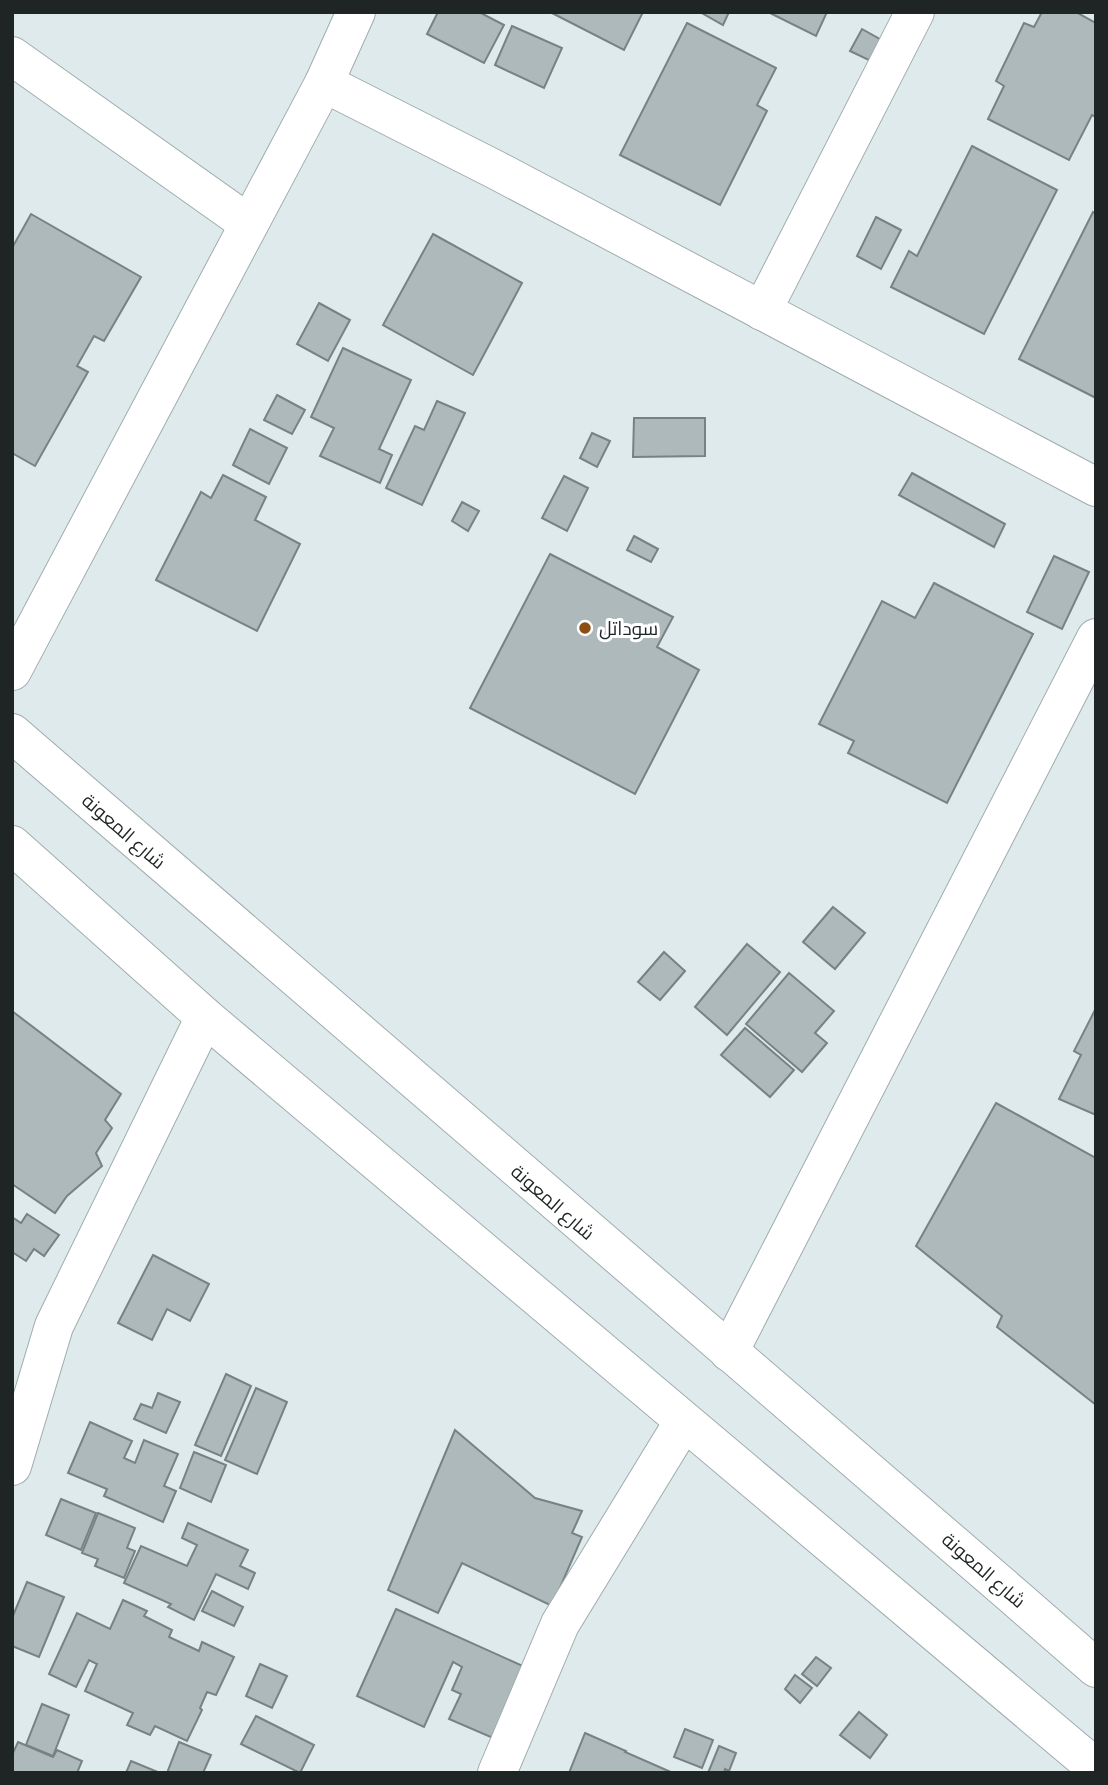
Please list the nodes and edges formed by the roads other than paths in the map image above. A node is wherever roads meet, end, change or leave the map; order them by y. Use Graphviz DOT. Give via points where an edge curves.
graph roads {
  1 [pos="356,12"];
  2 [pos="915,12"];
  3 [pos="12,56"];
  4 [pos="324,83"];
  5 [pos="249,224"];
  6 [pos="762,311"];
  7 [pos="1096,487"];
  8 [pos="1096,638"];
  9 [pos="12,670"];
  10 [pos="12,733"];
  11 [pos="12,845"];
  12 [pos="205,1017"];
  13 [pos="729,1352"];
  14 [pos="684,1421"];
  15 [pos="12,1466"];
  16 [pos="1092,1656"];
  17 [pos="1096,1768"];
  18 [pos="497,1773"];
  1 -- 4 [label="main road"];
  2 -- 6 [label="main road"];
  3 -- 5 [label="main road"];
  4 -- 5 [label="main road"];
  4 -- 6 [label="main road"];
  5 -- 9 [label="main road"];
  6 -- 7 [label="main road"];
  8 -- 13 [label="main road"];
  10 -- 13 [label="main road, شارع المعونة"];
  11 -- 12 [label="main road"];
  12 -- 14 [label="main road"];
  12 -- 15 [label="main road" via="54,1326"];
  13 -- 16 [label="main road, شارع المعونة"];
  14 -- 17 [label="main road"];
  14 -- 18 [label="main road" via="560,1624"];
}
